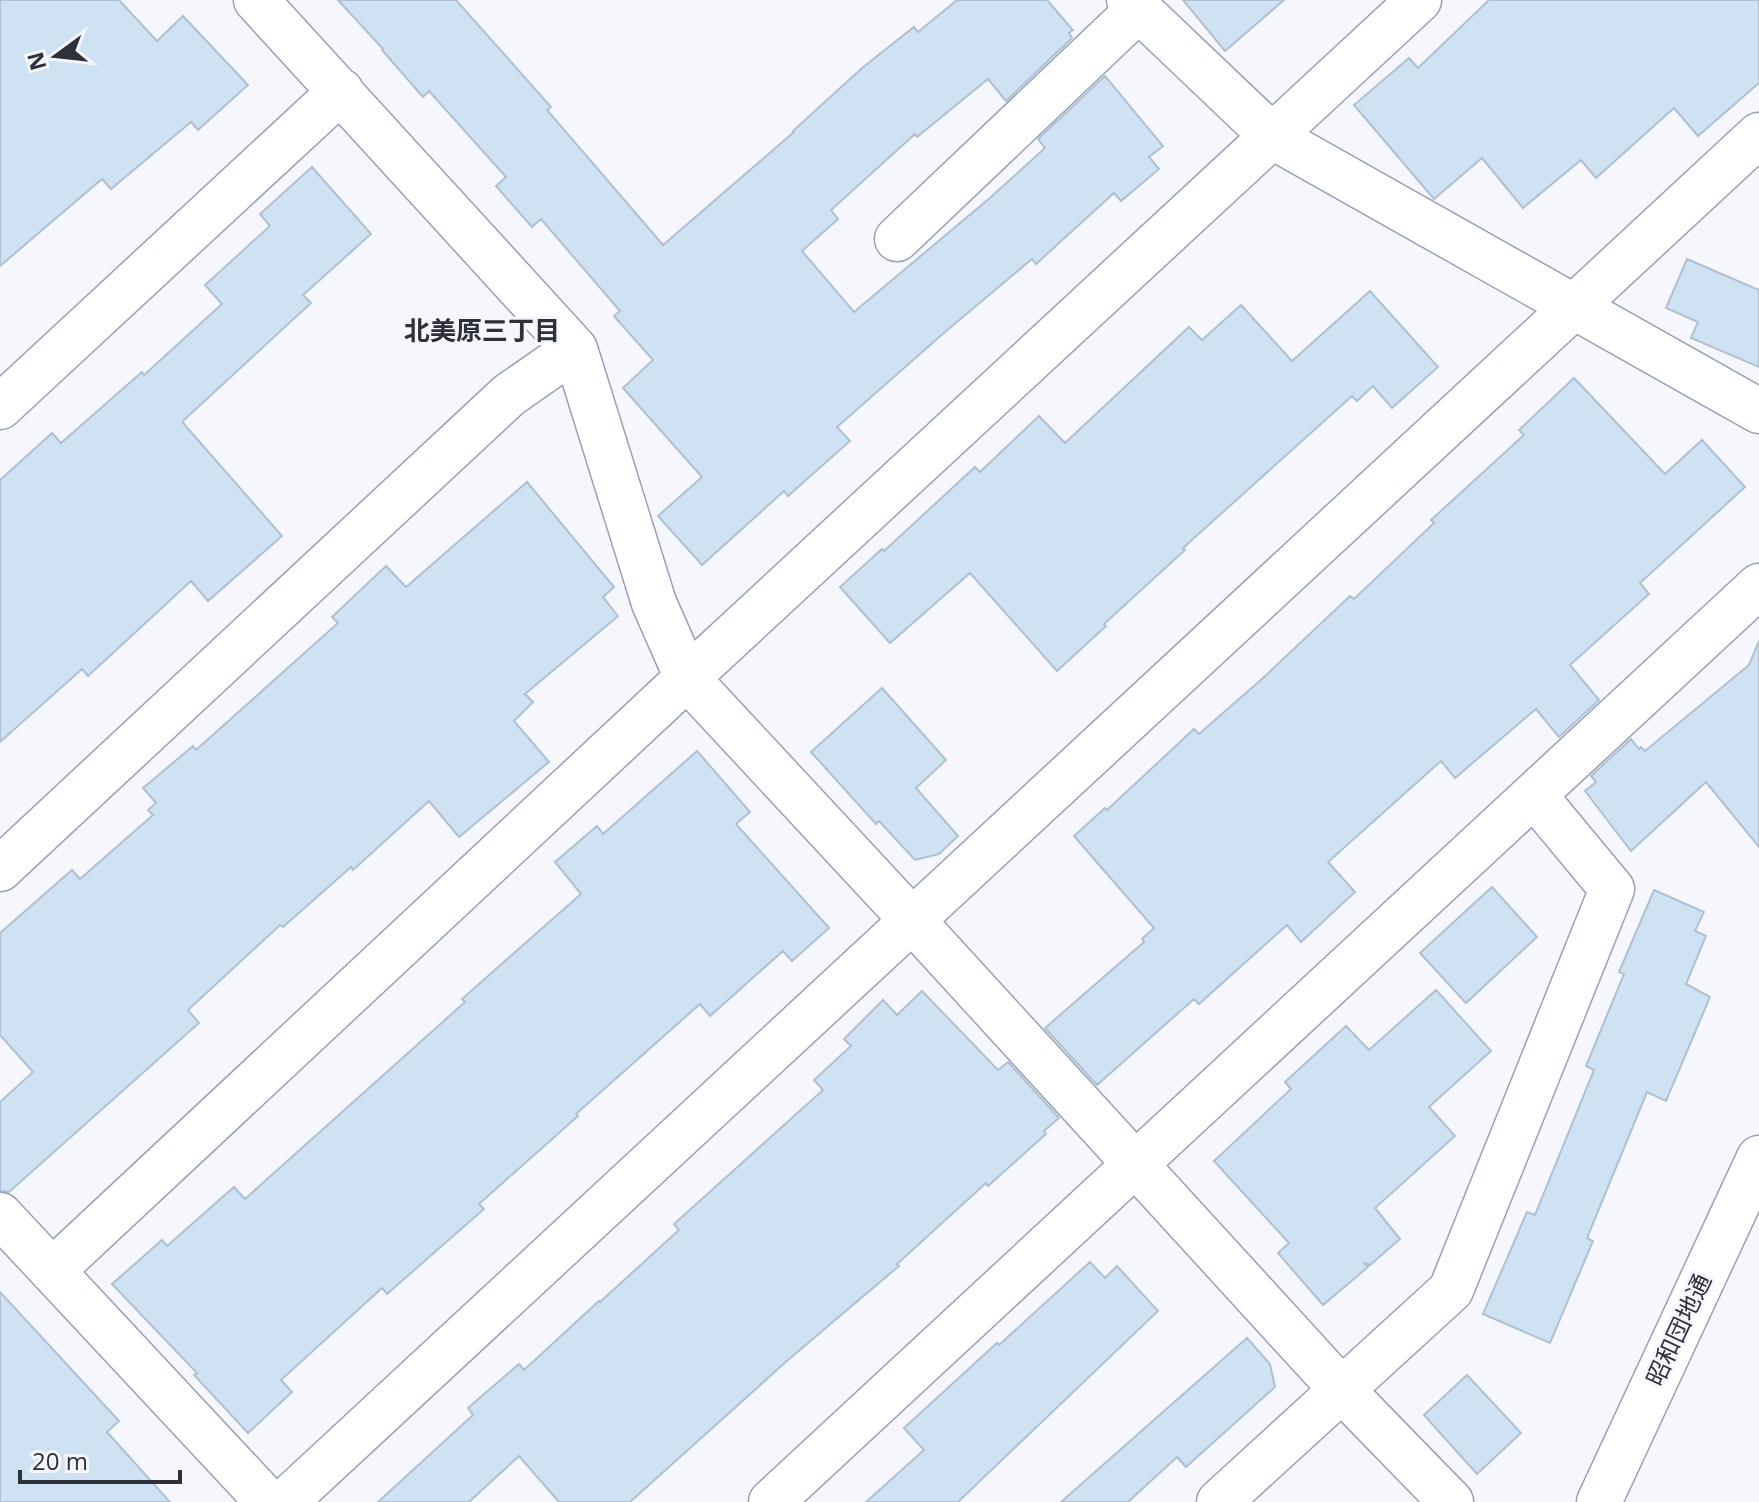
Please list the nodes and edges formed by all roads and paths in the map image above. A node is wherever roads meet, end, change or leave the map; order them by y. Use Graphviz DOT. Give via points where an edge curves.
graph roads {
  1 [pos="256,0"];
  2 [pos="1419,0"];
  3 [pos="1133,5"];
  4 [pos="341,91"];
  5 [pos="1759,135"];
  6 [pos="1273,137"];
  7 [pos="897,239"];
  8 [pos="1573,306"];
  9 [pos="575,349"];
  10 [pos="0,407"];
  11 [pos="1759,411"];
  12 [pos="1759,586"];
  13 [pos="687,678"];
  14 [pos="1534,795"];
  15 [pos="0,869"];
  16 [pos="912,920"];
  17 [pos="1759,1158"];
  18 [pos="1135,1165"];
  19 [pos="0,1215"];
  20 [pos="52,1271"];
  21 [pos="1341,1389"];
  22 [pos="268,1502"];
  23 [pos="285,1502"];
  24 [pos="771,1502"];
  25 [pos="1219,1502"];
  26 [pos="1451,1502"];
  27 [pos="1599,1502"];
  1 -- 4 [label="street"];
  2 -- 6 [label="street"];
  3 -- 6 [label="street"];
  3 -- 7 [label="street"];
  4 -- 9 [label="street"];
  4 -- 10 [label="street"];
  5 -- 8 [label="street"];
  6 -- 8 [label="street"];
  6 -- 13 [label="street"];
  8 -- 11 [label="street"];
  8 -- 16 [label="street"];
  9 -- 13 [label="street" via="654,603"];
  9 -- 15 [label="street" via="509,395"];
  12 -- 14 [label="street"];
  13 -- 16 [label="street"];
  13 -- 20 [label="street"];
  14 -- 18 [label="street"];
  14 -- 21 [label="street" via="1612,889 1451,1290"];
  16 -- 18 [label="street"];
  16 -- 23 [label="street"];
  17 -- 27 [label="street, 昭和団地通"];
  18 -- 21 [label="street"];
  18 -- 24 [label="street"];
  19 -- 20 [label="street"];
  20 -- 22 [label="street"];
  21 -- 25 [label="street"];
  21 -- 26 [label="street"];
}
